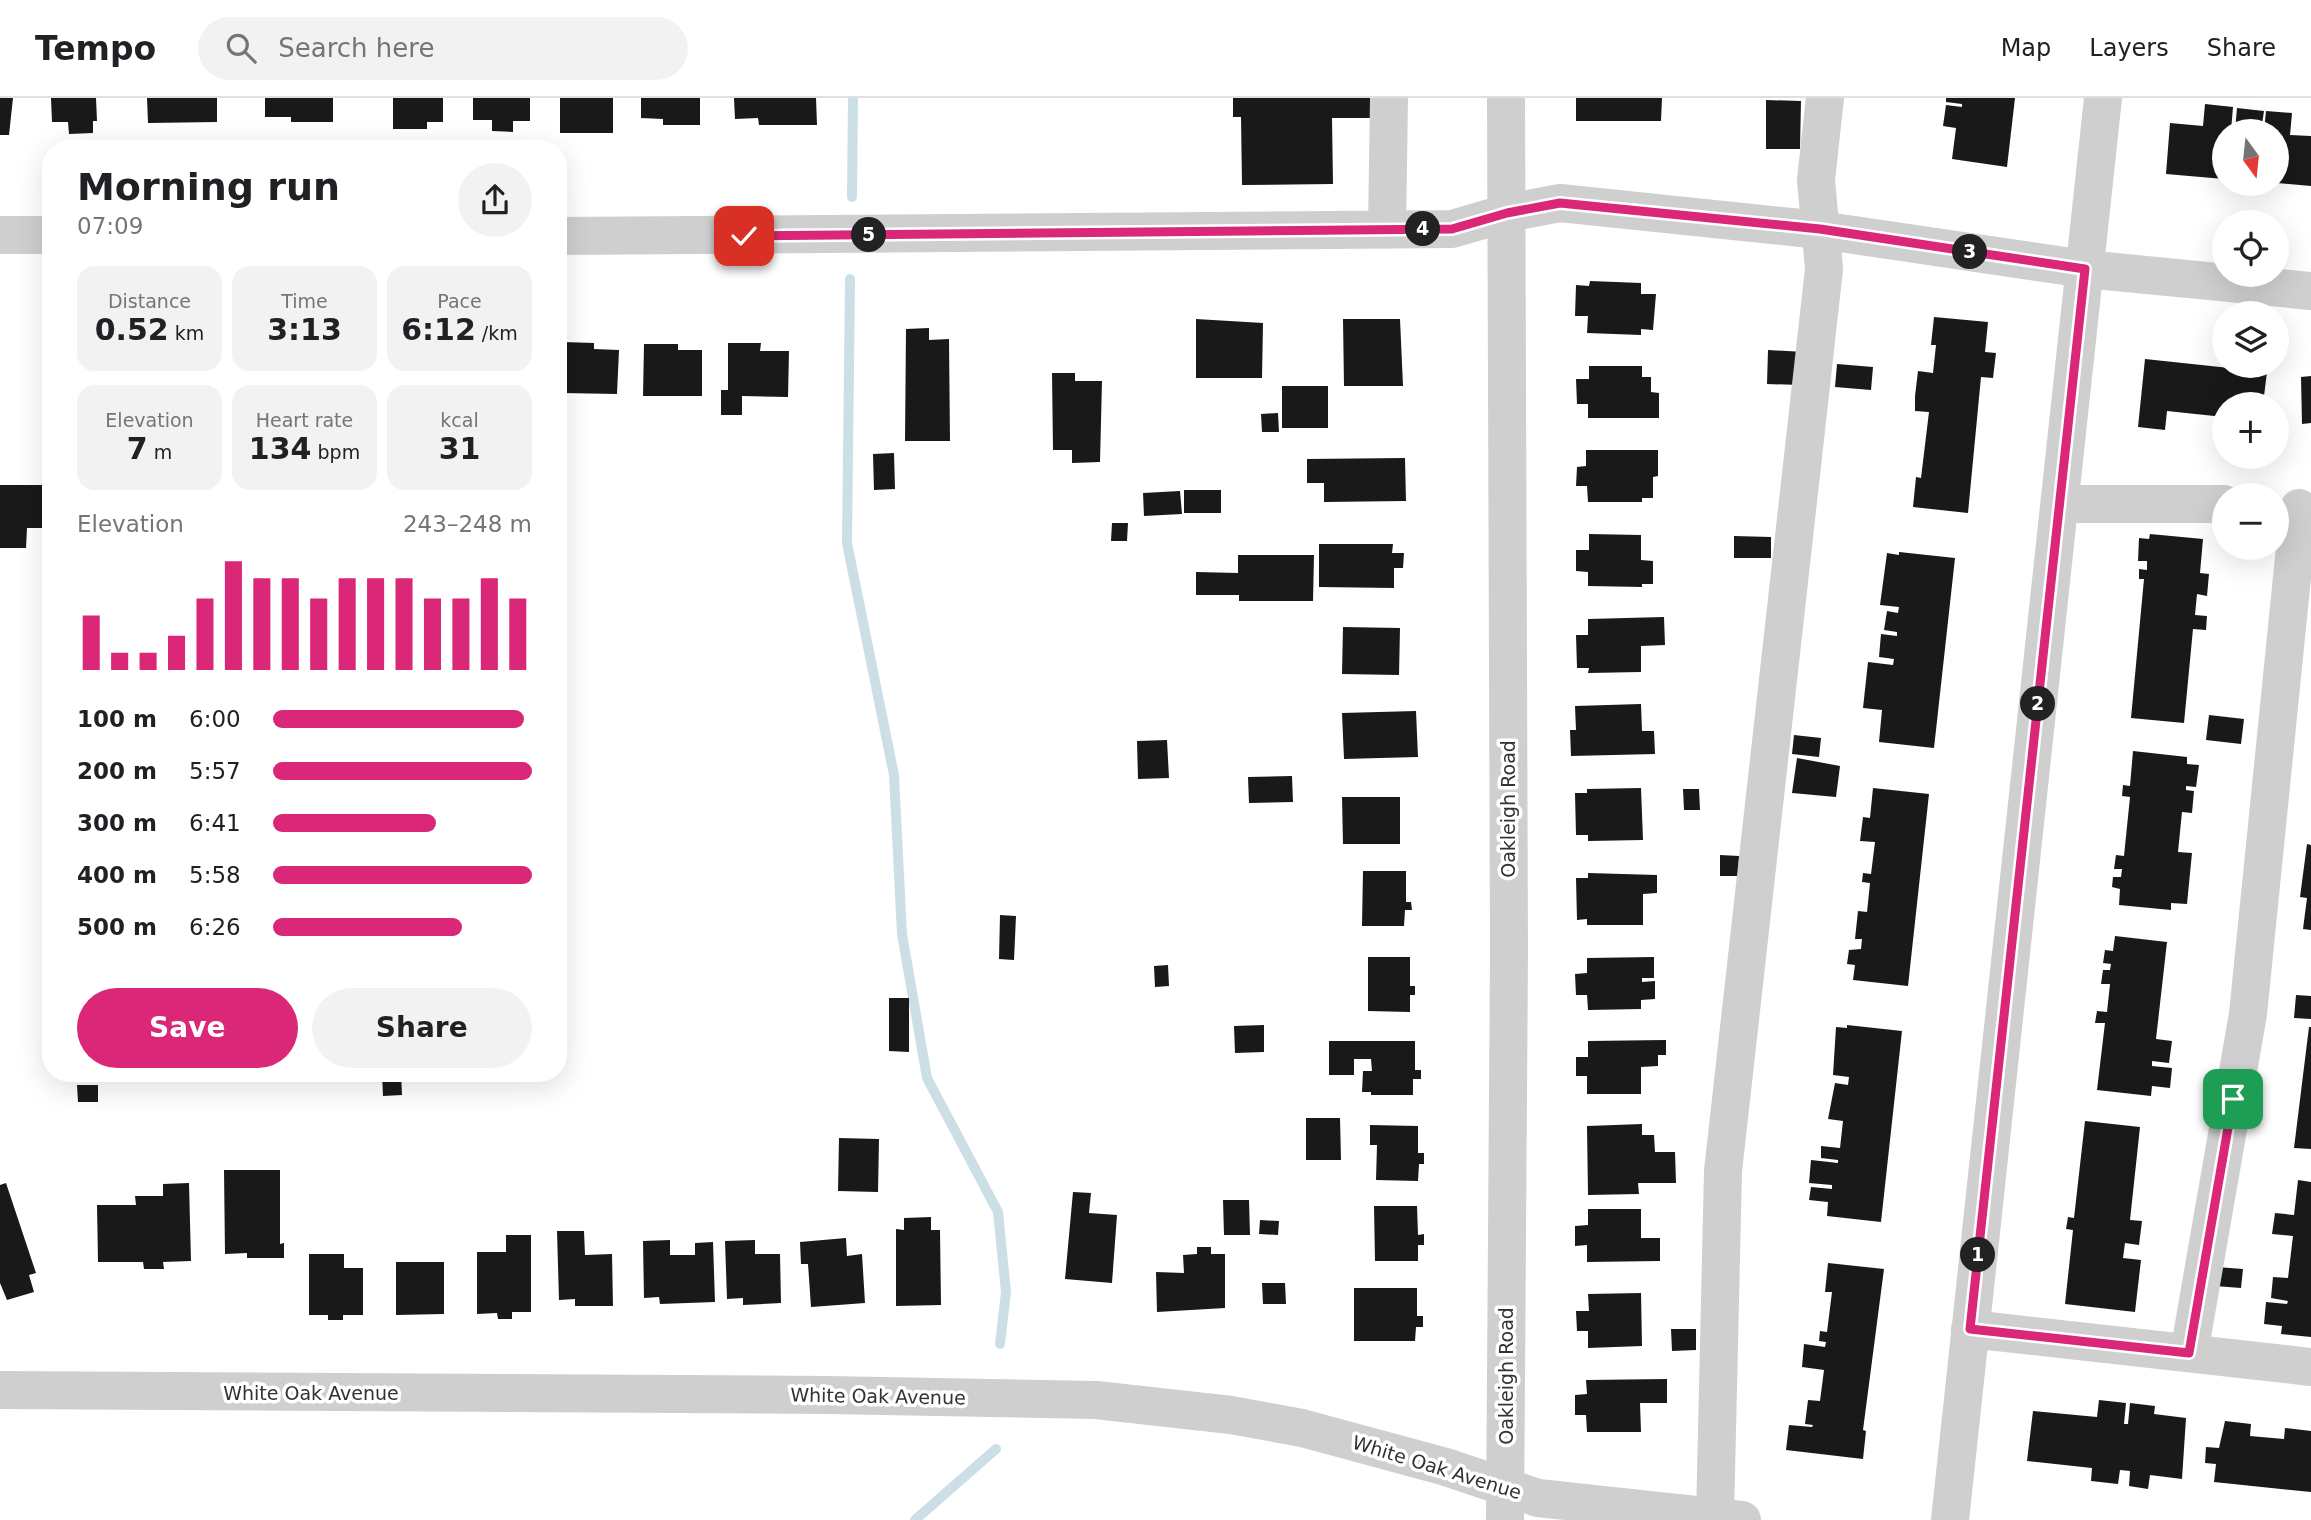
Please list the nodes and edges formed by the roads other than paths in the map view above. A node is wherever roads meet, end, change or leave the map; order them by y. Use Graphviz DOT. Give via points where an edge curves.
graph roads {
  1 [pos="1389,98"];
  2 [pos="1506,98"];
  3 [pos="1825,98"];
  4 [pos="2104,98"];
  5 [pos="1507,213"];
  6 [pos="1820,229"];
  7 [pos="1387,230"];
  8 [pos="0,235"];
  9 [pos="42,235"];
  10 [pos="567,236"];
  11 [pos="2085,269"];
  12 [pos="2311,291"];
  13 [pos="2060,504"];
  14 [pos="2212,504"];
  15 [pos="2296,507"];
  16 [pos="1970,1329"];
  17 [pos="2189,1353"];
  18 [pos="2311,1367"];
  19 [pos="0,1390"];
  20 [pos="1505,1503"];
  21 [pos="1728,1519"];
  22 [pos="1950,1520"];
  1 -- 7 [label="street"];
  2 -- 5 [label="street, Oakleigh Road"];
  3 -- 6 [label="street" via="1816,180"];
  4 -- 11 [label="street"];
  5 -- 6 [label="street" via="1560,203"];
  5 -- 7 [label="street" via="1452,229"];
  5 -- 20 [label="street, Oakleigh Road"];
  6 -- 11 [label="street"];
  6 -- 21 [label="street" via="1824,269 1723,1171"];
  7 -- 10 [label="street"];
  8 -- 9 [label="street"];
  11 -- 12 [label="street"];
  11 -- 13 [label="street"];
  13 -- 14 [label="street"];
  13 -- 16 [label="street"];
  15 -- 17 [label="street" via="2248,1014"];
  16 -- 17 [label="street"];
  16 -- 22 [label="street"];
  17 -- 18 [label="street"];
  19 -- 20 [label="street, White Oak Avenue" via="1096,1400 1302,1428"];
  20 -- 21 [label="street, White Oak Avenue" via="1538,1498"];
}
